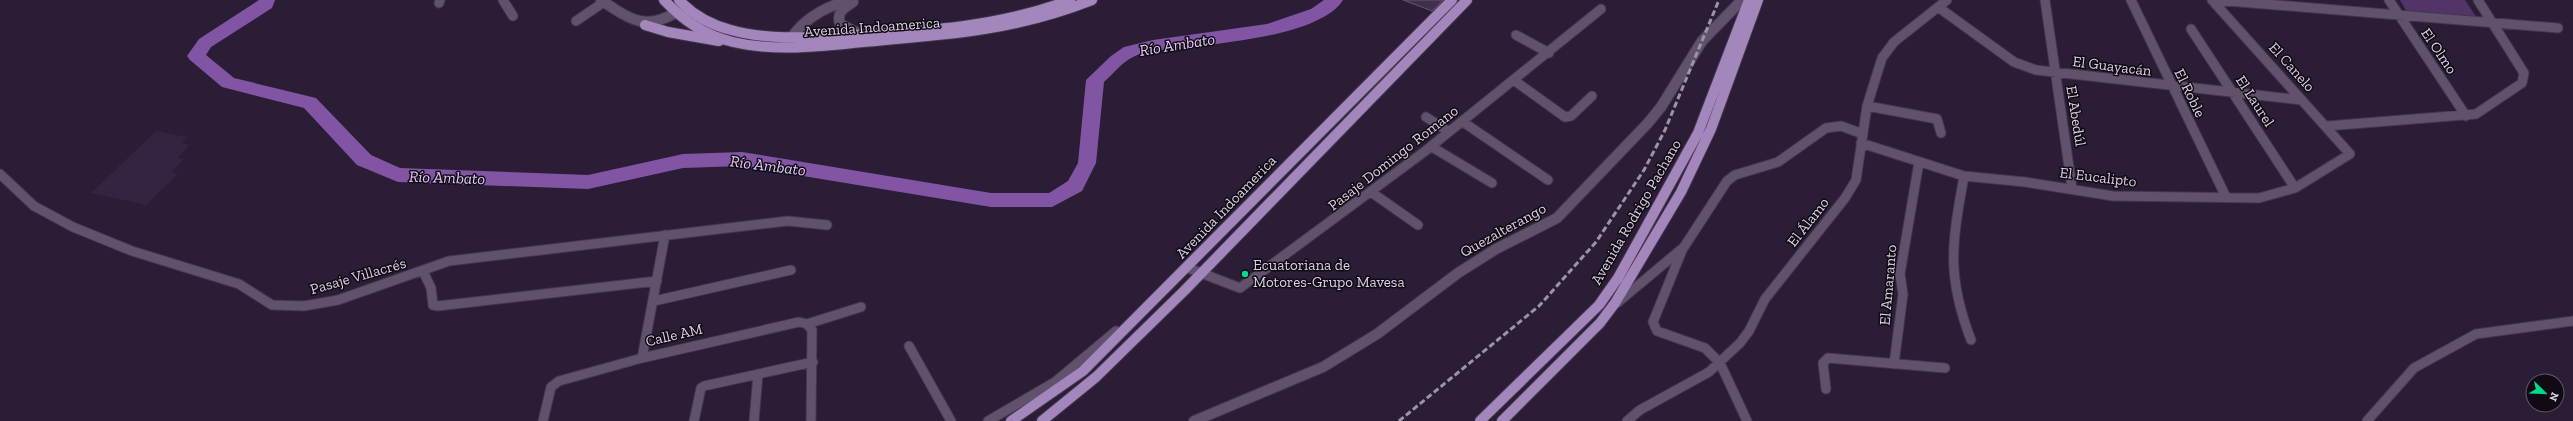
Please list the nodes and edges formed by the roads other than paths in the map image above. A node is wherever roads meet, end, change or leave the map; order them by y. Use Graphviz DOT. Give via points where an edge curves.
graph roads {
  1 [pos="503,0"];
  2 [pos="664,0"];
  3 [pos="850,0"];
  4 [pos="856,0"];
  5 [pos="1070,0"];
  6 [pos="1092,0"];
  7 [pos="1452,0"];
  8 [pos="1467,0"];
  9 [pos="1742,0"];
  10 [pos="1749,0"];
  11 [pos="1758,0"];
  12 [pos="1947,0"];
  13 [pos="2044,0"];
  14 [pos="2131,0"];
  15 [pos="2212,0"];
  16 [pos="2216,0"];
  17 [pos="2298,0"];
  18 [pos="2389,0"];
  19 [pos="2478,0"];
  20 [pos="602,1"];
  21 [pos="682,3"];
  22 [pos="1938,7"];
  23 [pos="2304,8"];
  24 [pos="1602,9"];
  25 [pos="676,13"];
  26 [pos="513,16"];
  27 [pos="2399,16"];
  28 [pos="576,21"];
  29 [pos="2492,23"];
  30 [pos="645,25"];
  31 [pos="2558,28"];
  32 [pos="2191,29"];
  33 [pos="860,34"];
  34 [pos="1516,35"];
  35 [pos="791,38"];
  36 [pos="729,40"];
  37 [pos="786,49"];
  38 [pos="1549,53"];
  39 [pos="2055,74"];
  40 [pos="1515,81"];
  41 [pos="2170,87"];
  42 [pos="2234,94"];
  43 [pos="1592,96"];
  44 [pos="2302,100"];
  45 [pos="1867,106"];
  46 [pos="2466,116"];
  47 [pos="1426,117"];
  48 [pos="1463,122"];
  49 [pos="2327,126"];
  50 [pos="1449,132"];
  51 [pos="1941,133"];
  52 [pos="1862,138"];
  53 [pos="1432,147"];
  54 [pos="2350,154"];
  55 [pos="1919,162"];
  56 [pos="0,174"];
  57 [pos="1964,176"];
  58 [pos="1548,180"];
  59 [pos="1492,183"];
  60 [pos="2072,188"];
  61 [pos="2295,188"];
  62 [pos="1371,192"];
  63 [pos="2226,197"];
  64 [pos="826,225"];
  65 [pos="1418,225"];
  66 [pos="665,235"];
  67 [pos="1684,247"];
  68 [pos="1188,268"];
  69 [pos="791,270"];
  70 [pos="423,272"];
  71 [pos="1202,273"];
  72 [pos="657,281"];
  73 [pos="654,301"];
  74 [pos="1615,303"];
  75 [pos="861,307"];
  76 [pos="1144,311"];
  77 [pos="2573,321"];
  78 [pos="807,324"];
  79 [pos="1971,340"];
  80 [pos="909,346"];
  81 [pos="642,358"];
  82 [pos="813,362"];
  83 [pos="1720,363"];
  84 [pos="1894,364"];
  85 [pos="1945,368"];
  86 [pos="758,374"];
  87 [pos="1826,389"];
  88 [pos="543,421"];
  89 [pos="694,421"];
  90 [pos="754,421"];
  91 [pos="811,421"];
  92 [pos="951,421"];
  93 [pos="988,421"];
  94 [pos="1011,421"];
  95 [pos="1042,421"];
  96 [pos="1194,421"];
  97 [pos="1480,421"];
  98 [pos="1502,421"];
  99 [pos="1627,421"];
  100 [pos="1747,421"];
  101 [pos="2367,421"];
  1 -- 26 [label="street"];
  2 -- 25 [label="main road, Avenida Indoamerica"];
  3 -- 35 [label="street" via="827,7 810,18"];
  4 -- 33 [label="street" via="845,6 838,18 840,24"];
  5 -- 33 [label="main road, Avenida Indoamerica" via="984,24"];
  6 -- 37 [label="main road, Avenida Indoamerica" via="1045,19 988,31"];
  7 -- 68 [label="main road, Avenida Indoamerica"];
  8 -- 71 [label="main road, Avenida Indoamerica"];
  9 -- 96 [label="street, Quezalterango" via="1702,41 1661,107 1648,123 1557,218 1496,249 1458,273 1377,334 1323,368"];
  10 -- 97 [label="main road, Avenida Rodrigo Pachano" via="1698,133 1618,278 1599,305"];
  11 -- 74 [label="main road, Avenida Rodrigo Pachano" via="1705,143 1681,192"];
  12 -- 22 [label="street, El Álamo"];
  13 -- 39 [label="street, El Abedúl"];
  14 -- 41 [label="street, El Roble"];
  15 -- 44 [label="street, El Canelo"];
  16 -- 23 [label="street"];
  17 -- 23 [label="street"];
  18 -- 27 [label="street, El Olmo"];
  19 -- 29 [label="street"];
  20 -- 28 [label="street"];
  20 -- 30 [label="street" via="638,24"];
  21 -- 25 [label="street"];
  21 -- 35 [label="main road, Avenida Indoamerica" via="702,19 736,32"];
  22 -- 39 [label="street, El Guayacán" via="2014,62"];
  22 -- 45 [label="street, El Álamo" via="1894,42 1882,58"];
  23 -- 27 [label="street"];
  24 -- 38 [label="street, Pasaje Domingo Romano"];
  25 -- 30 [label="street"];
  25 -- 36 [label="main road, Avenida Indoamerica" via="699,29"];
  27 -- 29 [label="street"];
  27 -- 46 [label="street, El Olmo"];
  29 -- 31 [label="street"];
  29 -- 46 [label="street" via="2524,77 2522,83 2476,114"];
  30 -- 36 [label="main road" via="709,40"];
  32 -- 42 [label="street, El Laurel"];
  33 -- 35 [label="main road, Avenida Indoamerica"];
  34 -- 38 [label="street"];
  35 -- 37 [label="street"];
  36 -- 37 [label="main road, Avenida Indoamerica"];
  38 -- 40 [label="street, Pasaje Domingo Romano"];
  39 -- 41 [label="street, El Guayacán"];
  39 -- 60 [label="street, El Abedúl"];
  40 -- 43 [label="street" via="1565,117 1571,116"];
  40 -- 48 [label="street, Pasaje Domingo Romano"];
  41 -- 42 [label="street, El Guayacán"];
  41 -- 63 [label="street, El Roble"];
  42 -- 44 [label="street, El Guayacán"];
  42 -- 61 [label="street, El Laurel"];
  44 -- 49 [label="street, El Canelo"];
  45 -- 51 [label="street" via="1937,119"];
  45 -- 52 [label="street, El Álamo"];
  46 -- 49 [label="street"];
  47 -- 50 [label="street"];
  48 -- 50 [label="street, Pasaje Domingo Romano"];
  48 -- 58 [label="street"];
  49 -- 54 [label="street, El Canelo"];
  50 -- 53 [label="street, Pasaje Domingo Romano"];
  52 -- 55 [label="street, El Eucalipto"];
  52 -- 67 [label="street, El Eucalipto" via="1841,126 1826,128 1778,162 1735,175 1727,181"];
  52 -- 83 [label="street, El Álamo" via="1858,173 1852,188 1765,299 1740,343"];
  53 -- 59 [label="street"];
  53 -- 62 [label="street, Pasaje Domingo Romano"];
  54 -- 61 [label="street, El Eucalipto"];
  55 -- 57 [label="street, El Eucalipto"];
  55 -- 84 [label="street, El Amaranto" via="1900,274 1903,294"];
  56 -- 70 [label="street, Pasaje Villacrés" via="34,206 73,226 132,251 240,284 272,305 304,306 338,300"];
  57 -- 60 [label="street, El Eucalipto"];
  57 -- 79 [label="street" via="1953,237 1953,278 1959,308"];
  60 -- 63 [label="street, El Eucalipto" via="2114,196"];
  61 -- 63 [label="street, El Eucalipto" via="2259,198"];
  62 -- 65 [label="street"];
  62 -- 71 [label="street, Pasaje Domingo Romano" via="1240,288"];
  64 -- 66 [label="street" via="788,221"];
  66 -- 70 [label="street" via="448,261"];
  66 -- 72 [label="street"];
  67 -- 74 [label="street, El Eucalipto"];
  67 -- 83 [label="street" via="1654,315 1654,327 1657,331 1705,348"];
  68 -- 71 [label="street, Pasaje Domingo Romano"];
  68 -- 76 [label="main road, Avenida Indoamerica"];
  69 -- 73 [label="street"];
  70 -- 72 [label="street, Pasaje Villacrés" via="431,288 433,305 438,306"];
  71 -- 95 [label="main road, Avenida Indoamerica" via="1096,378"];
  72 -- 73 [label="street"];
  73 -- 81 [label="street"];
  74 -- 98 [label="main road, Avenida Rodrigo Pachano" via="1595,328"];
  75 -- 78 [label="street, Calle AM"];
  76 -- 93 [label="street" via="1134,313 1091,355 1038,394"];
  76 -- 94 [label="main road, Avenida Indoamerica" via="1083,371"];
  77 -- 101 [label="street" via="2476,334 2414,368"];
  78 -- 81 [label="street, Calle AM" via="799,322"];
  78 -- 82 [label="street" via="812,330"];
  80 -- 92 [label="street"];
  81 -- 88 [label="street, Calle AM" via="559,381 551,388"];
  82 -- 86 [label="street"];
  82 -- 91 [label="street"];
  83 -- 99 [label="street, El Álamo" via="1709,372 1640,410"];
  83 -- 100 [label="street"];
  84 -- 85 [label="street"];
  84 -- 87 [label="street" via="1828,358 1823,363"];
  86 -- 89 [label="street" via="701,388"];
  86 -- 90 [label="street"];
}
